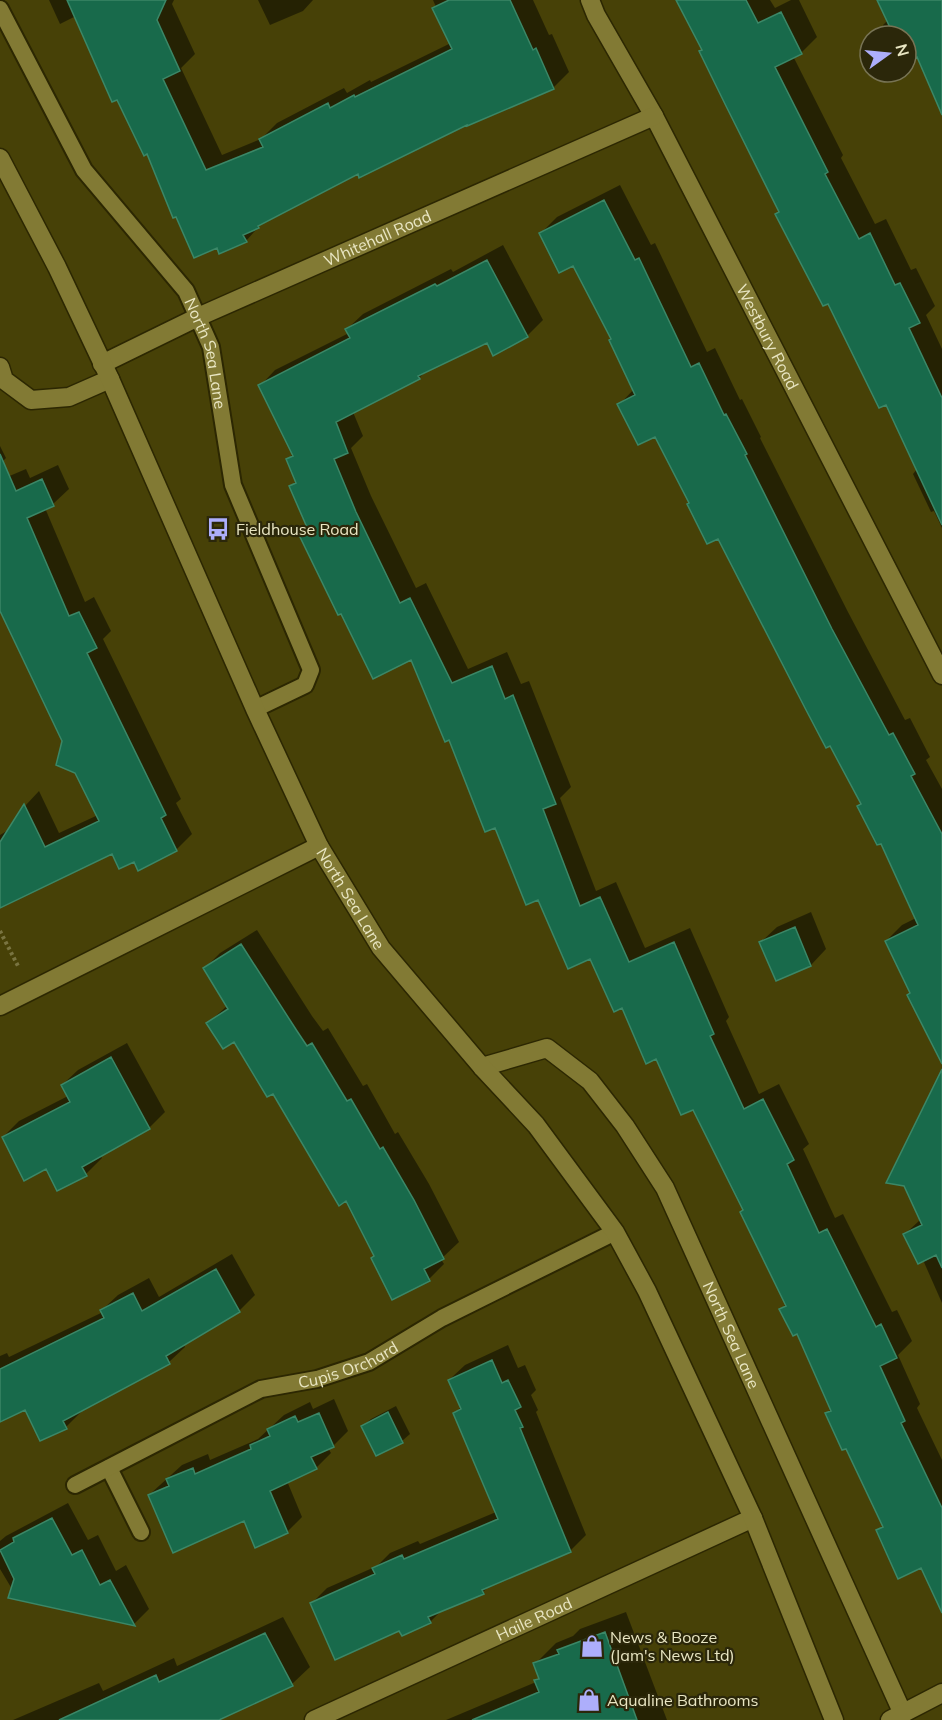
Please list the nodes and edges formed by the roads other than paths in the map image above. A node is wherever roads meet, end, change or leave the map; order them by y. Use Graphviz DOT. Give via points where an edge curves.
graph roads {
  1 [pos="590,0"];
  2 [pos="0,9"];
  3 [pos="654,116"];
  4 [pos="0,158"];
  5 [pos="198,317"];
  6 [pos="0,367"];
  7 [pos="106,372"];
  8 [pos="942,675"];
  9 [pos="255,709"];
  10 [pos="319,846"];
  11 [pos="0,1006"];
  12 [pos="482,1066"];
  13 [pos="615,1232"];
  14 [pos="109,1468"];
  15 [pos="75,1485"];
  16 [pos="753,1518"];
  17 [pos="141,1532"];
  18 [pos="942,1693"];
  19 [pos="896,1717"];
  20 [pos="314,1720"];
  21 [pos="834,1720"];
  1 -- 3 [label="street, Westbury Road"];
  2 -- 5 [label="lane, North Sea Lane" via="84,170 186,291"];
  3 -- 5 [label="street, Whitehall Road"];
  3 -- 8 [label="street, Westbury Road"];
  4 -- 7 [label="street, North Sea Lane"];
  5 -- 7 [label="street, Whitehall Road"];
  5 -- 9 [label="lane, North Sea Lane" via="212,347 233,485 311,670 305,685"];
  6 -- 7 [label="street" via="4,380 31,400 69,397"];
  7 -- 9 [label="street, North Sea Lane"];
  9 -- 10 [label="street, North Sea Lane"];
  10 -- 11 [label="street"];
  10 -- 12 [label="street, North Sea Lane" via="381,948"];
  12 -- 13 [label="street, North Sea Lane" via="536,1125"];
  12 -- 19 [label="street, North Sea Lane" via="547,1048 590,1081 626,1126 666,1188"];
  13 -- 14 [label="lane, Cupis Orchard" via="442,1318 369,1362 317,1379 261,1389"];
  13 -- 16 [label="street, North Sea Lane" via="647,1291"];
  14 -- 15 [label="lane, Cupis Orchard"];
  14 -- 17 [label="lane"];
  16 -- 20 [label="street, Haile Road"];
  16 -- 21 [label="street, North Sea Lane"];
  18 -- 19 [label="street"];
}
